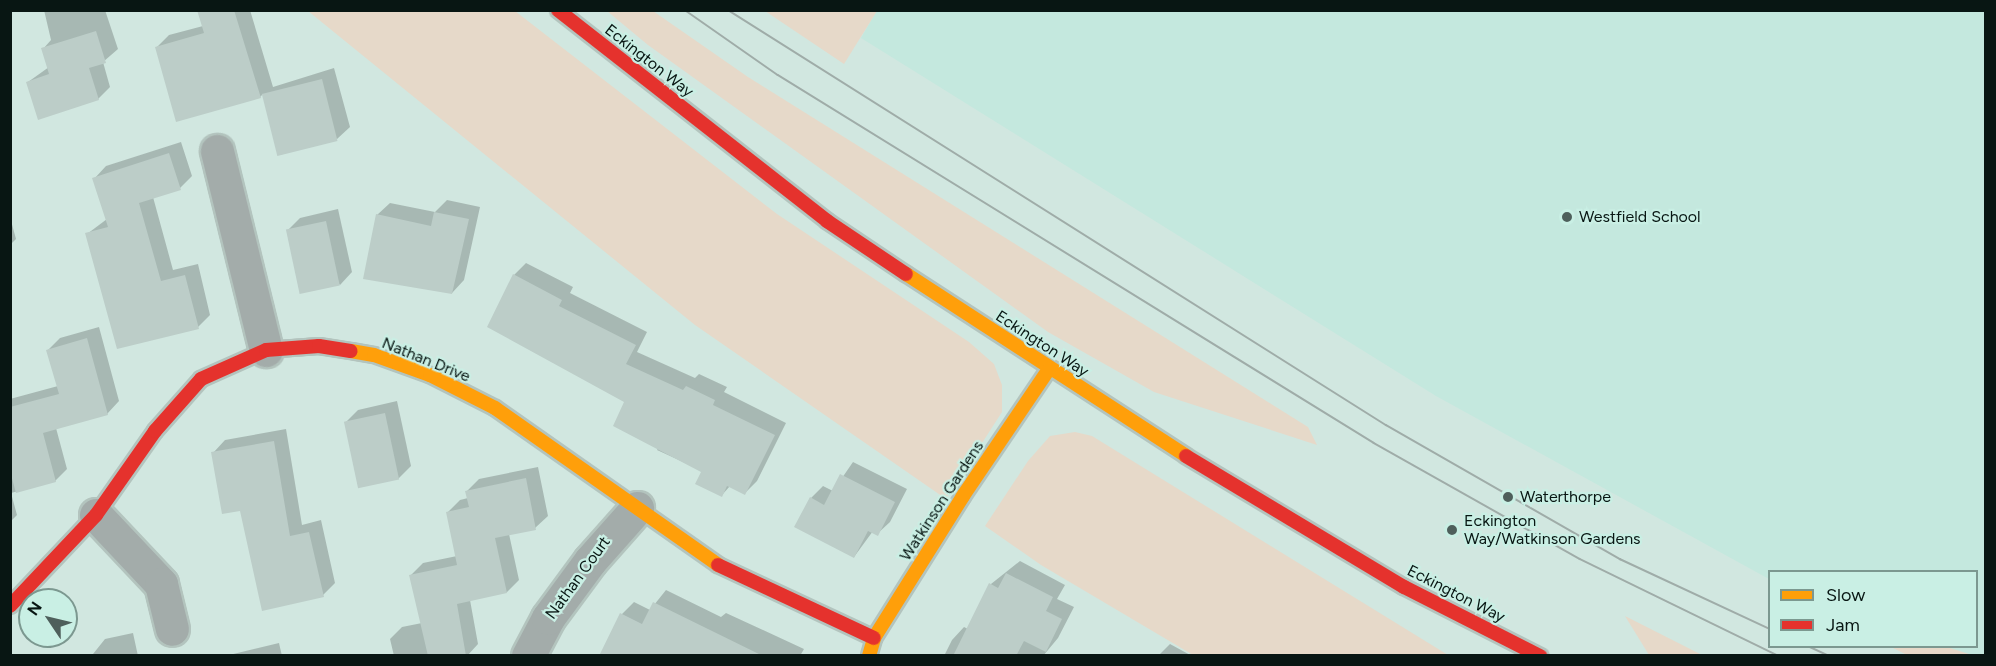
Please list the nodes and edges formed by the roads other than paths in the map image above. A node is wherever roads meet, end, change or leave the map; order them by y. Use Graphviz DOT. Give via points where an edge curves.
graph roads {
  1 [pos="558,10"];
  2 [pos="218,151"];
  3 [pos="266,350"];
  4 [pos="1049,369"];
  5 [pos="638,508"];
  6 [pos="96,515"];
  7 [pos="10,606"];
  8 [pos="172,629"];
  9 [pos="874,638"];
  10 [pos="528,656"];
  11 [pos="869,656"];
  12 [pos="1540,656"];
  1 -- 4 [label="street, Eckington Way" via="827,221"];
  2 -- 3 [label="street"];
  3 -- 5 [label="street, Nathan Drive" via="319,346 374,355 430,375 495,408"];
  3 -- 6 [label="street, Nathan Drive" via="201,379 179,400"];
  4 -- 9 [label="street, Watkinson Gardens"];
  4 -- 12 [label="street, Eckington Way" via="1224,480 1404,587"];
  5 -- 9 [label="street, Nathan Drive" via="723,568"];
  5 -- 10 [label="street, Nathan Court" via="590,561 548,618"];
  6 -- 7 [label="street, Nathan Drive"];
  6 -- 8 [label="street" via="161,584"];
  9 -- 11 [label="street, Watkinson Gardens"];
}
